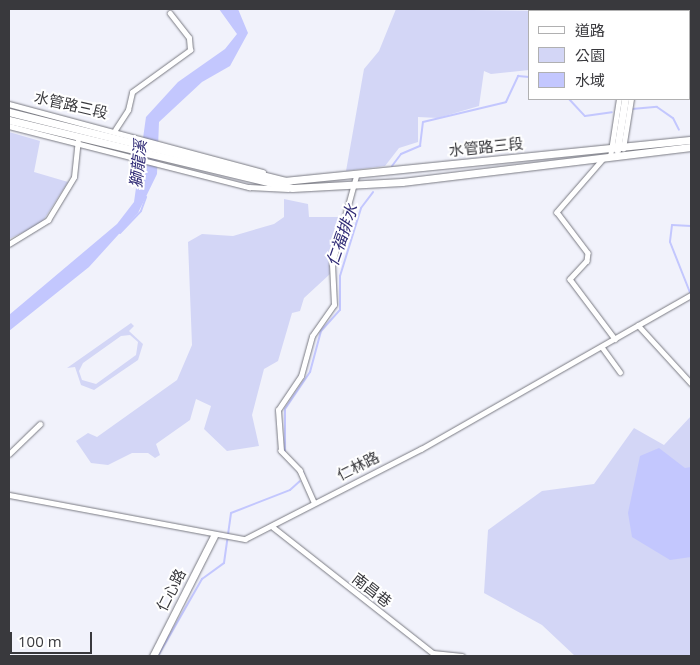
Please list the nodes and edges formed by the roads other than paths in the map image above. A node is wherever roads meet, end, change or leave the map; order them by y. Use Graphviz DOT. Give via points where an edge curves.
graph roads {
  1 [pos="170,14"];
  2 [pos="619,100"];
  3 [pos="625,100"];
  4 [pos="631,100"];
  5 [pos="9,104"];
  6 [pos="9,112"];
  7 [pos="9,120"];
  8 [pos="9,126"];
  9 [pos="88,127"];
  10 [pos="115,130"];
  11 [pos="79,140"];
  12 [pos="691,140"];
  13 [pos="124,144"];
  14 [pos="617,147"];
  15 [pos="691,147"];
  16 [pos="613,156"];
  17 [pos="174,157"];
  18 [pos="356,176"];
  19 [pos="354,186"];
  20 [pos="9,244"];
  21 [pos="691,295"];
  22 [pos="638,325"];
  23 [pos="615,339"];
  24 [pos="602,347"];
  25 [pos="620,372"];
  26 [pos="691,383"];
  27 [pos="40,424"];
  28 [pos="9,454"];
  29 [pos="9,495"];
  30 [pos="314,502"];
  31 [pos="273,527"];
  32 [pos="217,537"];
  33 [pos="153,656"];
  34 [pos="462,656"];
  1 -- 10 [label="street" via="189,38 190,50 132,92 128,110"];
  2 -- 14 [label="street"];
  3 -- 14 [label="main road"];
  4 -- 14 [label="street"];
  5 -- 9 [label="street, 水管路三段"];
  6 -- 9 [label="main road, 水管路三段"];
  7 -- 11 [label="main road, 水管路三段"];
  8 -- 11 [label="street, 水管路三段"];
  9 -- 10 [label="street, 水管路三段"];
  9 -- 11 [label="street"];
  9 -- 13 [label="main road, 水管路三段"];
  10 -- 13 [label="street, 水管路三段"];
  11 -- 13 [label="main road, 水管路三段"];
  11 -- 20 [label="street" via="74,177 48,220"];
  12 -- 14 [label="main road, 水管路三段"];
  13 -- 17 [label="main road"];
  13 -- 17 [label="street"];
  14 -- 16 [label="main road"];
  14 -- 18 [label="main road, 水管路三段"];
  15 -- 16 [label="main road, 水管路三段"];
  16 -- 19 [label="main road, 水管路三段"];
  16 -- 23 [label="street" via="556,212 588,252 587,260 570,279"];
  17 -- 18 [label="main road, 水管路三段" via="285,181"];
  17 -- 19 [label="main road, 水管路三段" via="292,188"];
  18 -- 19 [label="street"];
  19 -- 30 [label="street" via="332,264 334,305 312,336 301,376 278,410 281,451 300,471"];
  21 -- 22 [label="street, 仁林路"];
  22 -- 23 [label="street, 仁林路"];
  22 -- 26 [label="street"];
  23 -- 24 [label="street, 仁林路"];
  24 -- 25 [label="street"];
  24 -- 30 [label="street, 仁林路"];
  27 -- 28 [label="street"];
  29 -- 32 [label="street, 仁林路"];
  30 -- 31 [label="street, 仁林路"];
  31 -- 32 [label="street, 仁林路" via="245,539"];
  31 -- 34 [label="street, 南昌巷" via="433,653"];
  32 -- 33 [label="main road, 仁心路"];
}
